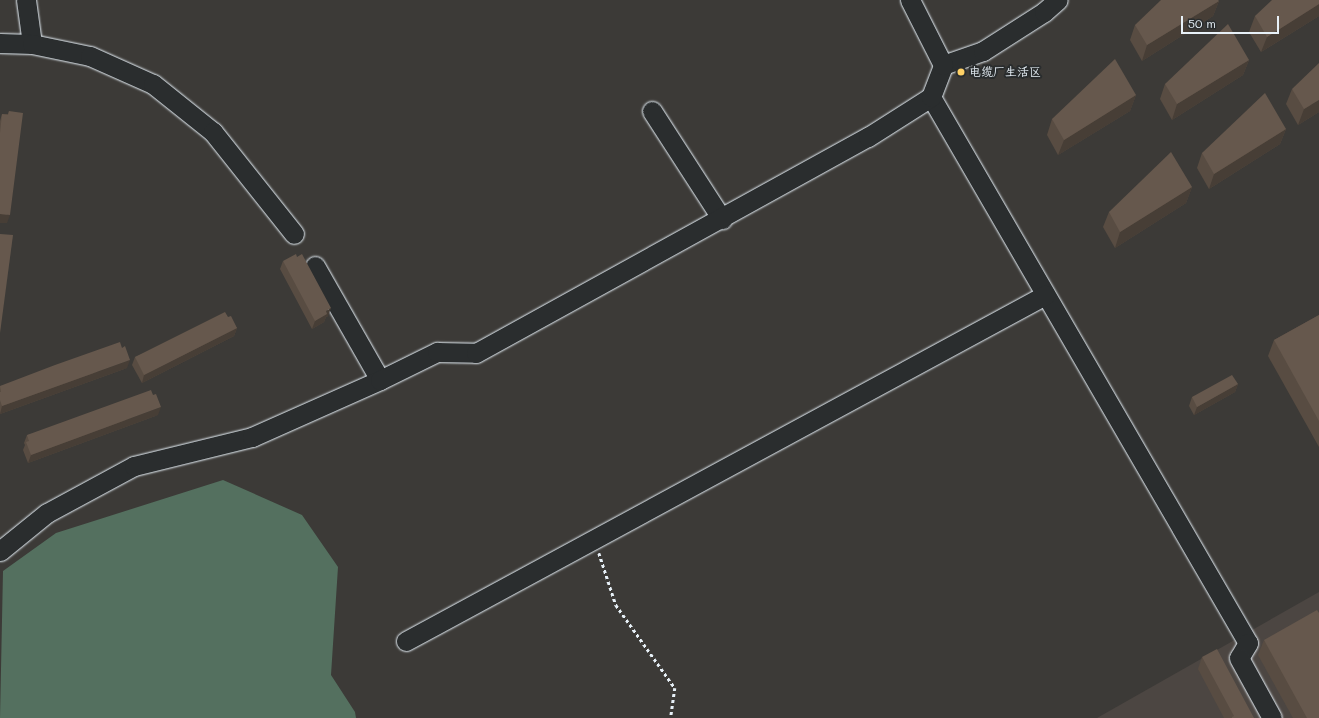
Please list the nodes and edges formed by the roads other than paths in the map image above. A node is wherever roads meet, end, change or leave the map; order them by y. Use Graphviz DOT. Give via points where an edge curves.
graph roads {
  1 [pos="26,0"];
  2 [pos="910,0"];
  3 [pos="1058,0"];
  4 [pos="0,43"];
  5 [pos="32,44"];
  6 [pos="943,66"];
  7 [pos="930,98"];
  8 [pos="652,111"];
  9 [pos="722,219"];
  10 [pos="294,234"];
  11 [pos="315,266"];
  12 [pos="1045,295"];
  13 [pos="380,380"];
  14 [pos="0,551"];
  15 [pos="406,642"];
  16 [pos="1272,718"];
  1 -- 5 [label="street"];
  2 -- 6 [label="street"];
  3 -- 6 [label="street" via="1044,12 983,51"];
  4 -- 5 [label="street"];
  5 -- 10 [label="street" via="90,56 153,84 213,132"];
  6 -- 7 [label="street"];
  7 -- 9 [label="street" via="868,137"];
  7 -- 12 [label="street"];
  8 -- 9 [label="street"];
  9 -- 13 [label="street" via="476,353 437,352"];
  11 -- 13 [label="street"];
  12 -- 15 [label="street"];
  12 -- 16 [label="street" via="1248,643 1239,658"];
  13 -- 14 [label="street" via="252,437 134,466 47,513"];
}
